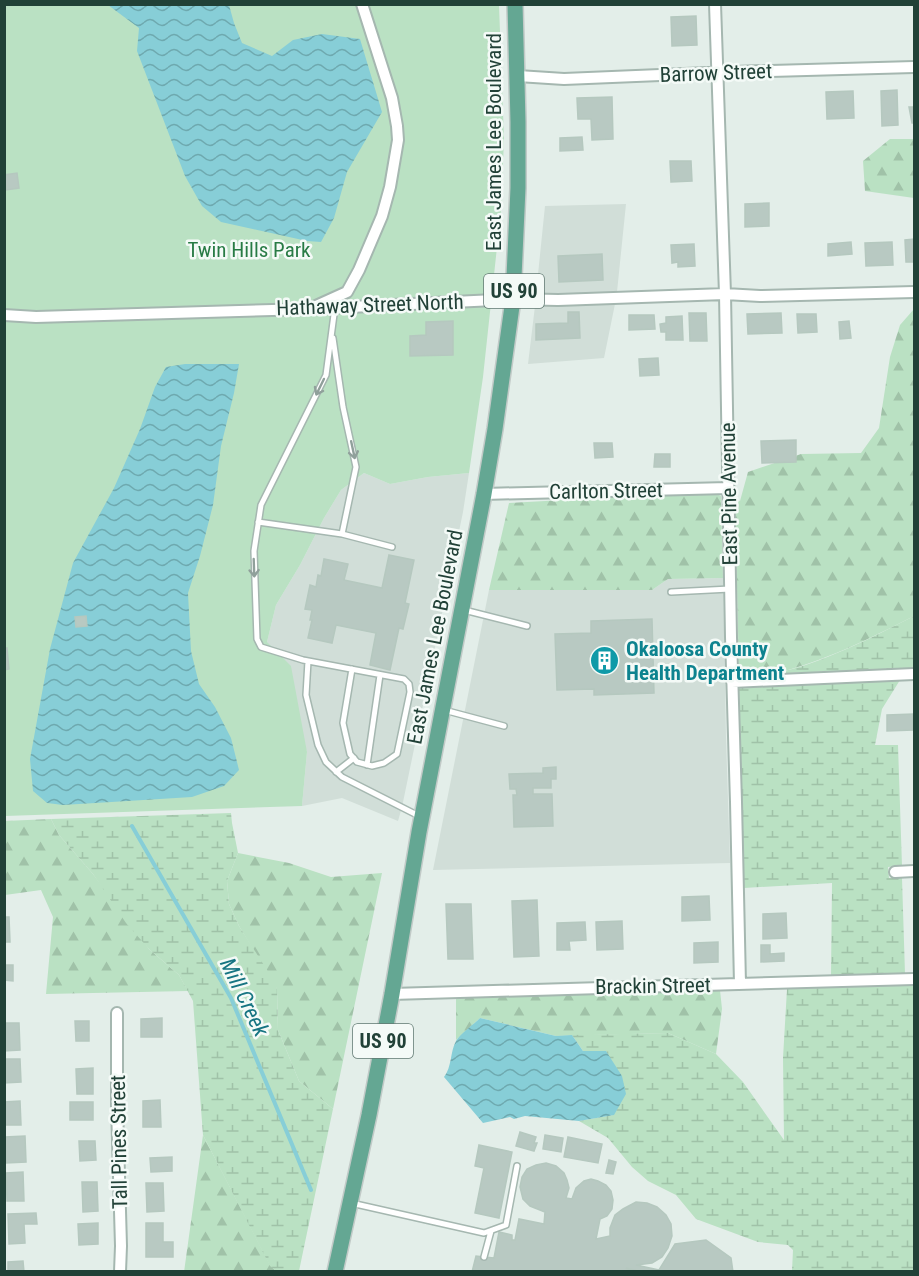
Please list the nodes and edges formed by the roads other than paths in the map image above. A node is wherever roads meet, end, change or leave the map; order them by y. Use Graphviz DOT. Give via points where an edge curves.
graph roads {
  1 [pos="362,4"];
  2 [pos="515,4"];
  3 [pos="715,4"];
  4 [pos="915,68"];
  5 [pos="716,74"];
  6 [pos="518,76"];
  7 [pos="915,292"];
  8 [pos="725,294"];
  9 [pos="513,299"];
  10 [pos="335,307"];
  11 [pos="309,309"];
  12 [pos="4,315"];
  13 [pos="332,330"];
  14 [pos="728,488"];
  15 [pos="484,494"];
  16 [pos="258,522"];
  17 [pos="342,534"];
  18 [pos="392,547"];
  19 [pos="730,589"];
  20 [pos="671,592"];
  21 [pos="462,609"];
  22 [pos="527,626"];
  23 [pos="308,661"];
  24 [pos="352,669"];
  25 [pos="911,674"];
  26 [pos="380,675"];
  27 [pos="732,682"];
  28 [pos="442,710"];
  29 [pos="504,726"];
  30 [pos="354,758"];
  31 [pos="367,765"];
  32 [pos="336,772"];
  33 [pos="422,817"];
  34 [pos="915,871"];
  35 [pos="895,872"];
  36 [pos="915,979"];
  37 [pos="740,984"];
  38 [pos="392,994"];
  39 [pos="117,1013"];
  40 [pos="517,1166"];
  41 [pos="350,1203"];
  42 [pos="491,1231"];
  43 [pos="484,1257"];
  44 [pos="120,1272"];
  45 [pos="335,1272"];
  1 -- 11 [label="street" via="398,126 390,187 375,234 347,292"];
  2 -- 6 [label="main road, East James Lee Boulevard / US 90"];
  3 -- 5 [label="street, East Pine Avenue"];
  4 -- 5 [label="street, Barrow Street"];
  5 -- 6 [label="street, Barrow Street" via="564,79"];
  5 -- 8 [label="street, East Pine Avenue"];
  6 -- 9 [label="main road, East James Lee Boulevard / US 90"];
  7 -- 8 [label="street, Hathaway Street North"];
  8 -- 9 [label="street, Hathaway Street North"];
  8 -- 14 [label="street, East Pine Avenue"];
  9 -- 10 [label="street, Hathaway Street North"];
  9 -- 15 [label="main road, East James Lee Boulevard / US 90"];
  10 -- 11 [label="street, Hathaway Street North"];
  10 -- 13 [label="lane"];
  11 -- 12 [label="street, Hathaway Street North"];
  13 -- 16 [label="lane, one-way" via="326,375 261,505"];
  13 -- 17 [label="lane, one-way" via="356,467"];
  14 -- 15 [label="street, Carlton Street"];
  14 -- 19 [label="street, East Pine Avenue"];
  15 -- 21 [label="main road, East James Lee Boulevard / US 90"];
  16 -- 17 [label="lane"];
  16 -- 23 [label="lane, one-way" via="254,551 257,639 261,647"];
  17 -- 18 [label="lane"];
  19 -- 20 [label="lane"];
  19 -- 27 [label="street, East Pine Avenue"];
  21 -- 22 [label="lane"];
  21 -- 28 [label="main road, East James Lee Boulevard / US 90"];
  23 -- 24 [label="lane"];
  23 -- 32 [label="lane" via="306,695 318,745"];
  24 -- 26 [label="lane"];
  24 -- 30 [label="lane" via="343,723"];
  25 -- 27 [label="street"];
  26 -- 31 [label="lane"];
  26 -- 31 [label="lane" via="404,679 410,692 397,754 384,764"];
  27 -- 37 [label="street, East Pine Avenue"];
  28 -- 29 [label="lane"];
  28 -- 33 [label="main road, East James Lee Boulevard / US 90"];
  30 -- 31 [label="lane"];
  30 -- 32 [label="lane"];
  32 -- 33 [label="lane"];
  33 -- 38 [label="main road, East James Lee Boulevard / US 90"];
  34 -- 35 [label="street"];
  36 -- 37 [label="street, Brackin Street"];
  37 -- 38 [label="street, Brackin Street"];
  38 -- 41 [label="main road, East James Lee Boulevard / US 90"];
  39 -- 44 [label="street, Tall Pines Street"];
  40 -- 42 [label="lane" via="506,1225"];
  41 -- 42 [label="lane" via="484,1233"];
  41 -- 45 [label="main road, East James Lee Boulevard / US 90"];
  42 -- 43 [label="lane"];
}
